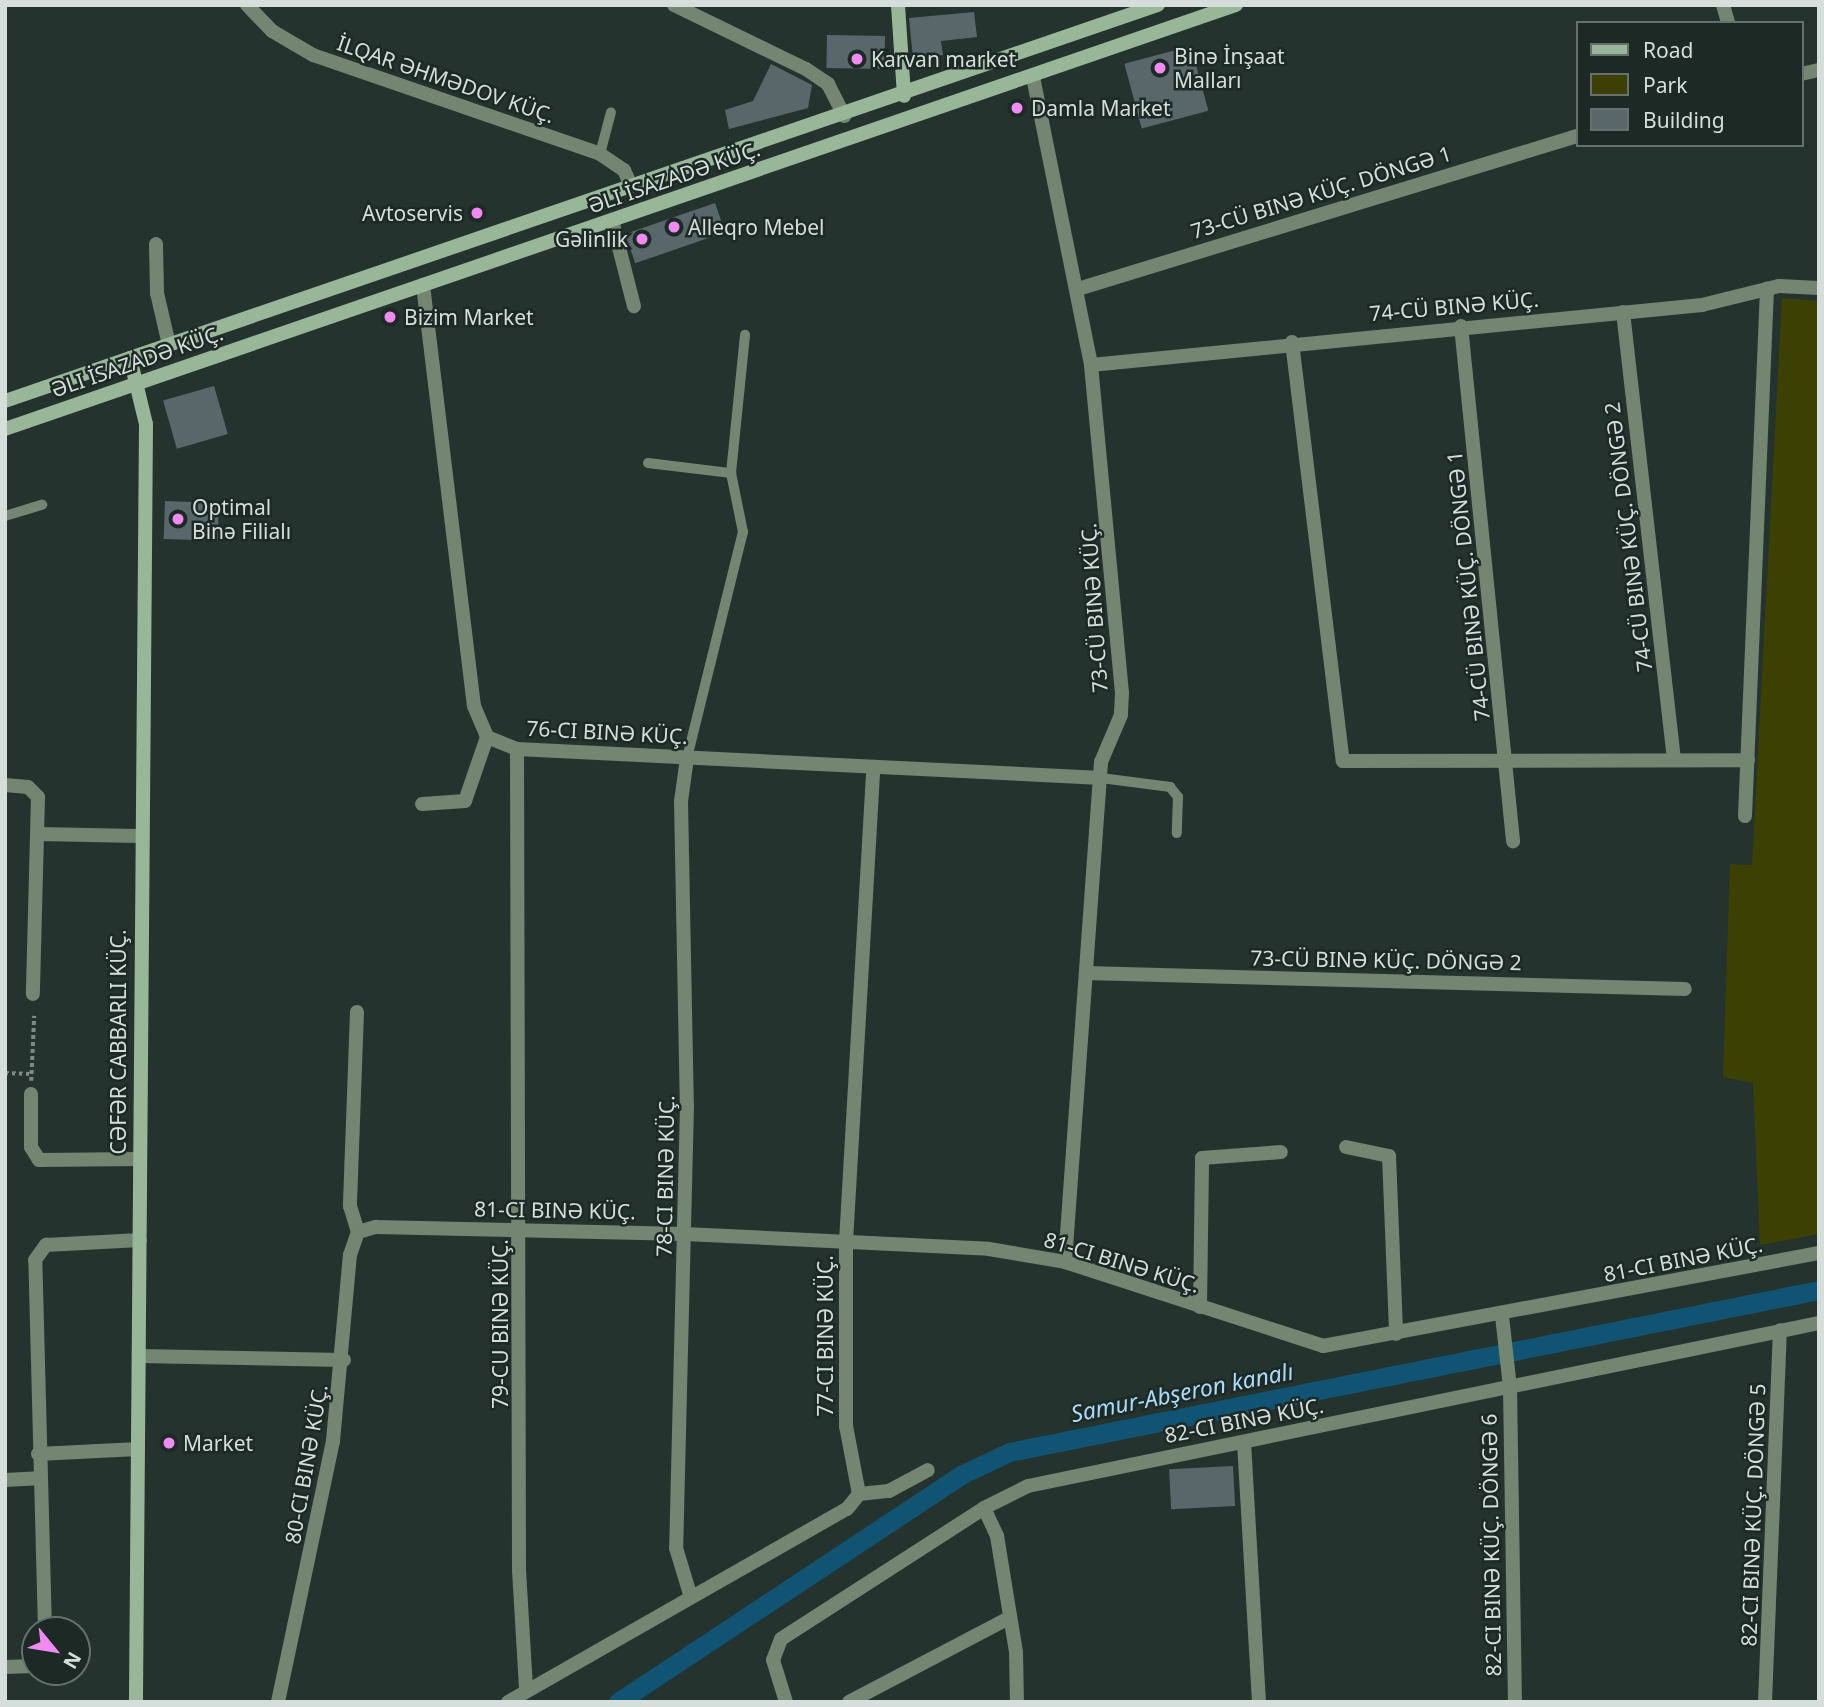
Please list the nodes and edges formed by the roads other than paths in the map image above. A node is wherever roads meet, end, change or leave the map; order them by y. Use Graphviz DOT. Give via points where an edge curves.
graph roads {
  1 [pos="674,5"];
  2 [pos="898,5"];
  3 [pos="1158,5"];
  4 [pos="1236,5"];
  5 [pos="249,6"];
  6 [pos="1033,77"];
  7 [pos="904,96"];
  8 [pos="611,112"];
  9 [pos="844,116"];
  10 [pos="1576,136"];
  11 [pos="600,154"];
  12 [pos="717,157"];
  13 [pos="724,182"];
  14 [pos="631,186"];
  15 [pos="612,220"];
  16 [pos="156,244"];
  17 [pos="423,285"];
  18 [pos="1766,288"];
  19 [pos="1819,288"];
  20 [pos="1078,289"];
  21 [pos="634,306"];
  22 [pos="1623,312"];
  23 [pos="1461,326"];
  24 [pos="745,335"];
  25 [pos="1292,342"];
  26 [pos="169,345"];
  27 [pos="130,358"];
  28 [pos="1091,365"];
  29 [pos="138,383"];
  30 [pos="5,401"];
  31 [pos="5,429"];
  32 [pos="648,463"];
  33 [pos="731,473"];
  34 [pos="42,505"];
  35 [pos="5,516"];
  36 [pos="487,737"];
  37 [pos="517,749"];
  38 [pos="1508,756"];
  39 [pos="687,758"];
  40 [pos="1674,758"];
  41 [pos="1748,760"];
  42 [pos="873,767"];
  43 [pos="1101,778"];
  44 [pos="5,785"];
  45 [pos="422,804"];
  46 [pos="1745,816"];
  47 [pos="1177,833"];
  48 [pos="38,834"];
  49 [pos="138,836"];
  50 [pos="1513,841"];
  51 [pos="1087,973"];
  52 [pos="1685,989"];
  53 [pos="33,994"];
  54 [pos="357,1012"];
  55 [pos="31,1094"];
  56 [pos="1346,1147"];
  57 [pos="1281,1152"];
  58 [pos="140,1159"];
  59 [pos="522,1230"];
  60 [pos="358,1232"];
  61 [pos="685,1234"];
  62 [pos="140,1240"];
  63 [pos="846,1242"];
  64 [pos="1819,1253"];
  65 [pos="1065,1262"];
  66 [pos="1200,1307"];
  67 [pos="1502,1316"];
  68 [pos="1819,1323"];
  69 [pos="1780,1330"];
  70 [pos="1396,1335"];
  71 [pos="139,1356"];
  72 [pos="344,1360"];
  73 [pos="1510,1387"];
  74 [pos="1244,1443"];
  75 [pos="138,1449"];
  76 [pos="38,1454"];
  77 [pos="928,1470"];
  78 [pos="38,1478"];
  79 [pos="5,1480"];
  80 [pos="859,1494"];
  81 [pos="984,1508"];
  82 [pos="690,1594"];
  83 [pos="44,1616"];
  84 [pos="1009,1618"];
  85 [pos="526,1689"];
  86 [pos="136,1702"];
  87 [pos="278,1702"];
  88 [pos="508,1702"];
  89 [pos="786,1702"];
  90 [pos="849,1702"];
  91 [pos="1017,1702"];
  92 [pos="1259,1702"];
  93 [pos="1515,1702"];
  94 [pos="1765,1702"];
  1 -- 9 [label="street" via="806,69 828,84"];
  2 -- 7 [label="main road"];
  3 -- 7 [label="main road, ƏLI İSAZADƏ KÜÇ."];
  4 -- 6 [label="main road, ƏLI İSAZADƏ KÜÇ."];
  5 -- 11 [label="street, İLQAR ƏHMƏDOV KÜÇ." via="272,31 313,55"];
  6 -- 13 [label="main road, ƏLI İSAZADƏ KÜÇ."];
  6 -- 20 [label="street, 73-CÜ BINƏ KÜÇ."];
  7 -- 9 [label="main road, ƏLI İSAZADƏ KÜÇ."];
  8 -- 11 [label="lane"];
  9 -- 12 [label="main road, ƏLI İSAZADƏ KÜÇ."];
  10 -- 20 [label="street, 73-CÜ BINƏ KÜÇ. DÖNGƏ 1"];
  11 -- 14 [label="street, İLQAR ƏHMƏDOV KÜÇ." via="625,170"];
  12 -- 13 [label="main road"];
  12 -- 14 [label="main road, ƏLI İSAZADƏ KÜÇ."];
  13 -- 15 [label="main road, ƏLI İSAZADƏ KÜÇ."];
  14 -- 26 [label="main road, ƏLI İSAZADƏ KÜÇ."];
  15 -- 17 [label="main road, ƏLI İSAZADƏ KÜÇ."];
  15 -- 21 [label="street"];
  16 -- 26 [label="street" via="157,293"];
  17 -- 29 [label="main road, ƏLI İSAZADƏ KÜÇ."];
  17 -- 36 [label="street" via="474,706"];
  18 -- 19 [label="street, 74-CÜ BINƏ KÜÇ."];
  18 -- 22 [label="street, 74-CÜ BINƏ KÜÇ." via="1720,303"];
  18 -- 41 [label="street"];
  20 -- 28 [label="street, 73-CÜ BINƏ KÜÇ."];
  22 -- 23 [label="street, 74-CÜ BINƏ KÜÇ."];
  22 -- 40 [label="street, 74-CÜ BINƏ KÜÇ. DÖNGƏ 2"];
  23 -- 25 [label="street, 74-CÜ BINƏ KÜÇ."];
  23 -- 38 [label="street, 74-CÜ BINƏ KÜÇ. DÖNGƏ 1"];
  24 -- 33 [label="lane"];
  25 -- 28 [label="street, 74-CÜ BINƏ KÜÇ."];
  25 -- 38 [label="street" via="1343,761 1357,766"];
  26 -- 27 [label="main road, ƏLI İSAZADƏ KÜÇ."];
  27 -- 29 [label="main road"];
  27 -- 30 [label="main road, ƏLI İSAZADƏ KÜÇ."];
  28 -- 43 [label="street, 73-CÜ BINƏ KÜÇ." via="1122,693"];
  29 -- 31 [label="main road, ƏLI İSAZADƏ KÜÇ."];
  29 -- 49 [label="main road" via="146,424"];
  32 -- 33 [label="lane"];
  33 -- 39 [label="lane" via="743,532"];
  34 -- 35 [label="lane"];
  36 -- 37 [label="street"];
  36 -- 45 [label="street" via="466,801"];
  37 -- 39 [label="street"];
  37 -- 59 [label="street, 79-CU BINƏ KÜÇ."];
  38 -- 40 [label="street"];
  38 -- 50 [label="street, 74-CÜ BINƏ KÜÇ. DÖNGƏ 1"];
  39 -- 42 [label="street"];
  39 -- 61 [label="street, 78-CI BINƏ KÜÇ." via="681,801"];
  40 -- 41 [label="street"];
  41 -- 46 [label="street"];
  42 -- 43 [label="street"];
  42 -- 63 [label="street, 77-CI BINƏ KÜÇ."];
  43 -- 47 [label="lane" via="1170,787 1178,797"];
  43 -- 51 [label="street, 73-CÜ BINƏ KÜÇ."];
  44 -- 48 [label="street" via="35,789"];
  48 -- 49 [label="street"];
  48 -- 53 [label="street"];
  49 -- 58 [label="main road"];
  51 -- 52 [label="street, 73-CÜ BINƏ KÜÇ. DÖNGƏ 2"];
  51 -- 65 [label="street, 73-CÜ BINƏ KÜÇ."];
  54 -- 60 [label="street" via="351,1206"];
  55 -- 58 [label="street" via="31,1147 39,1160"];
  56 -- 70 [label="street" via="1382,1150 1389,1156"];
  57 -- 66 [label="street" via="1202,1158"];
  58 -- 62 [label="main road"];
  59 -- 60 [label="street, 81-CI BINƏ KÜÇ."];
  59 -- 61 [label="street, 81-CI BINƏ KÜÇ."];
  59 -- 85 [label="street, 79-CU BINƏ KÜÇ." via="519,1570"];
  60 -- 72 [label="street, 80-CI BINƏ KÜÇ." via="350,1255"];
  61 -- 63 [label="street, 81-CI BINƏ KÜÇ."];
  61 -- 82 [label="street, 78-CI BINƏ KÜÇ." via="677,1548"];
  62 -- 71 [label="main road"];
  62 -- 76 [label="street" via="46,1245 37,1252"];
  63 -- 65 [label="street, 81-CI BINƏ KÜÇ." via="989,1248"];
  63 -- 80 [label="street, 77-CI BINƏ KÜÇ." via="846,1426"];
  64 -- 67 [label="street, 81-CI BINƏ KÜÇ."];
  65 -- 66 [label="street, 81-CI BINƏ KÜÇ."];
  66 -- 70 [label="street, 81-CI BINƏ KÜÇ." via="1323,1346"];
  67 -- 70 [label="street, 81-CI BINƏ KÜÇ."];
  67 -- 73 [label="street, 82-CI BINƏ KÜÇ. DÖNGƏ 6"];
  68 -- 69 [label="street, 82-CI BINƏ KÜÇ."];
  69 -- 73 [label="street, 82-CI BINƏ KÜÇ."];
  69 -- 94 [label="street, 82-CI BINƏ KÜÇ. DÖNGƏ 5"];
  71 -- 72 [label="street"];
  71 -- 75 [label="main road"];
  72 -- 87 [label="street, 80-CI BINƏ KÜÇ."];
  73 -- 74 [label="street, 82-CI BINƏ KÜÇ."];
  73 -- 93 [label="street, 82-CI BINƏ KÜÇ. DÖNGƏ 6"];
  74 -- 81 [label="street, 82-CI BINƏ KÜÇ." via="1052,1480"];
  74 -- 92 [label="street"];
  75 -- 76 [label="street"];
  75 -- 86 [label="main road"];
  76 -- 78 [label="street"];
  77 -- 80 [label="street" via="889,1491"];
  78 -- 79 [label="street"];
  78 -- 83 [label="street"];
  80 -- 82 [label="street" via="847,1509"];
  81 -- 84 [label="street" via="997,1536"];
  81 -- 89 [label="street, 82-CI BINƏ KÜÇ." via="781,1639 773,1660"];
  82 -- 85 [label="street"];
  84 -- 90 [label="street"];
  84 -- 91 [label="street"];
  85 -- 88 [label="street"];
}
